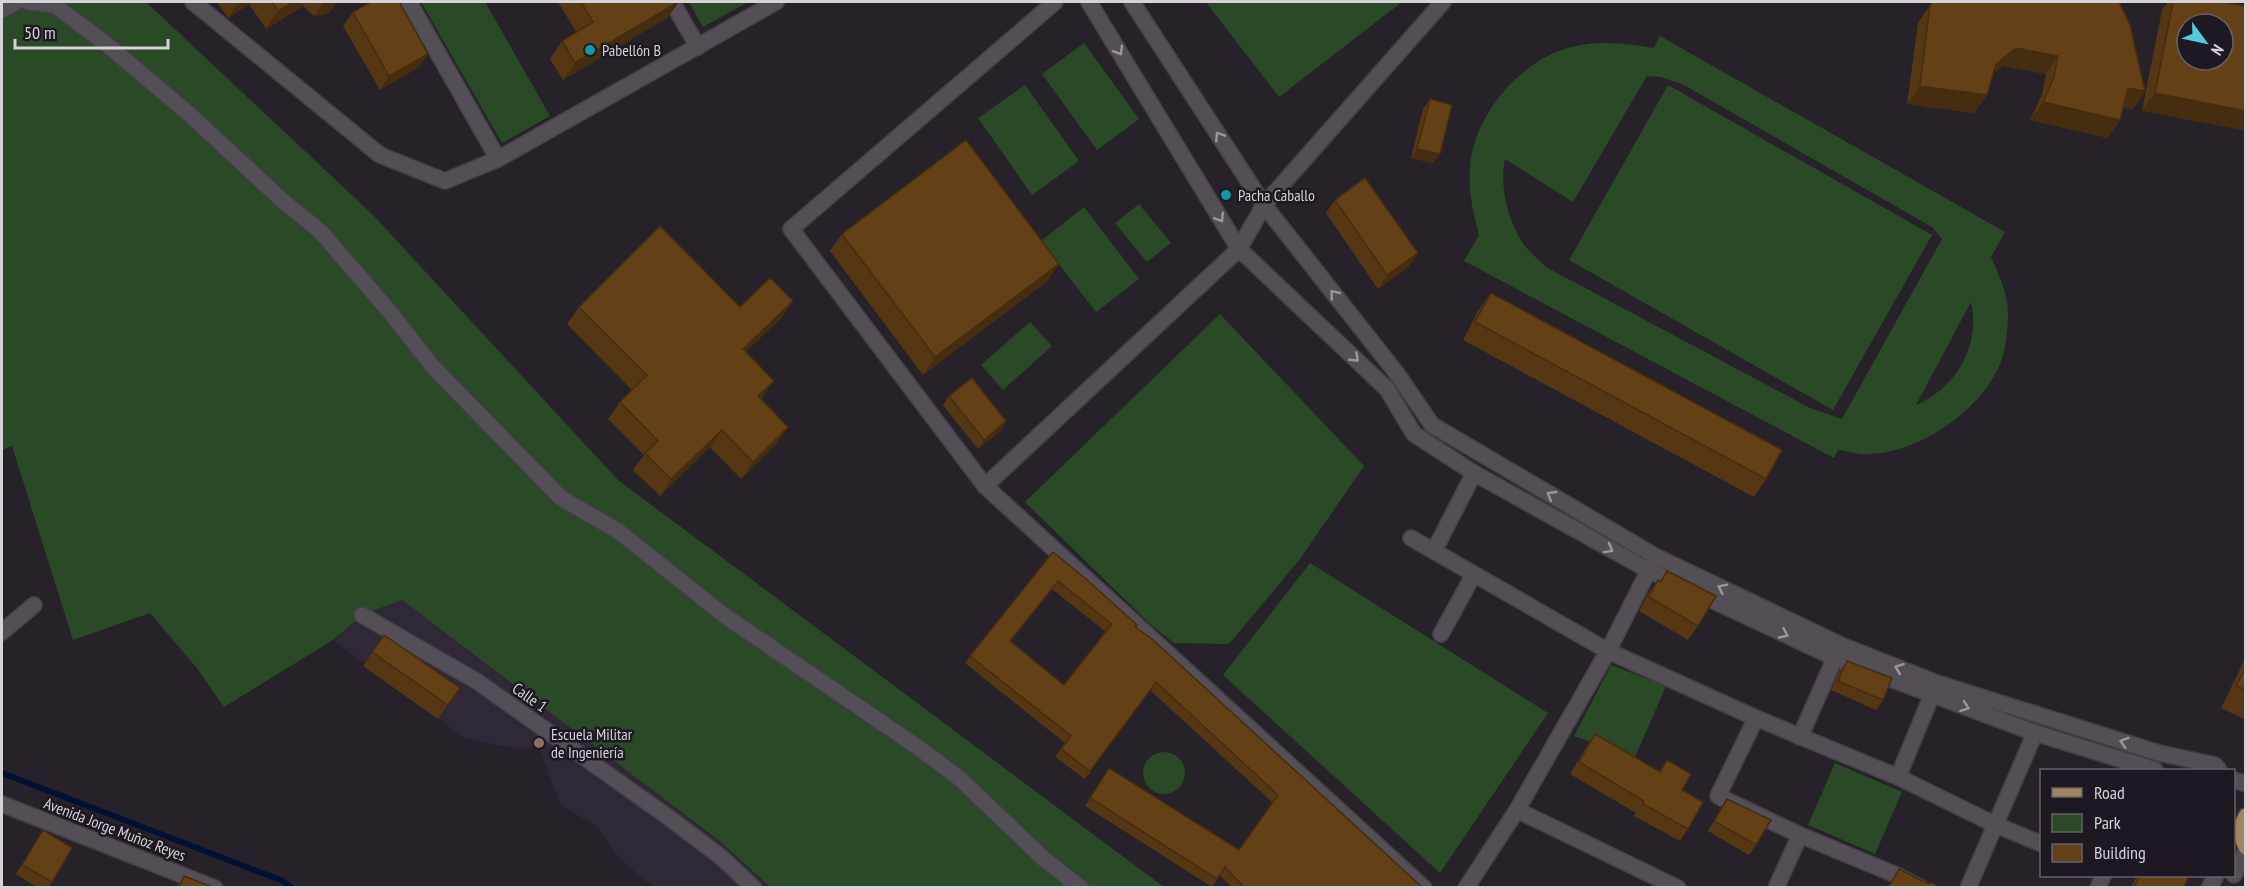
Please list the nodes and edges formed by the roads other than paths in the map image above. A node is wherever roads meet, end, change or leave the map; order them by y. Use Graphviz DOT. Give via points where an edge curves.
graph roads {
  1 [pos="16,2"];
  2 [pos="28,2"];
  3 [pos="193,2"];
  4 [pos="409,2"];
  5 [pos="672,2"];
  6 [pos="776,2"];
  7 [pos="1055,2"];
  8 [pos="1089,2"];
  9 [pos="1132,2"];
  10 [pos="1443,2"];
  11 [pos="2,10"];
  12 [pos="698,46"];
  13 [pos="498,159"];
  14 [pos="1263,205"];
  15 [pos="1239,249"];
  16 [pos="1474,473"];
  17 [pos="985,486"];
  18 [pos="1410,538"];
  19 [pos="1434,551"];
  20 [pos="1655,556"];
  21 [pos="1648,570"];
  22 [pos="1474,574"];
  23 [pos="34,605"];
  24 [pos="362,615"];
  25 [pos="2,632"];
  26 [pos="1441,634"];
  27 [pos="1608,651"];
  28 [pos="1838,652"];
  29 [pos="1934,688"];
  30 [pos="1756,718"];
  31 [pos="2035,733"];
  32 [pos="1800,737"];
  33 [pos="2159,753"];
  34 [pos="2150,769"];
  35 [pos="2153,769"];
  36 [pos="2218,769"];
  37 [pos="1898,777"];
  38 [pos="2,804"];
  39 [pos="1517,810"];
  40 [pos="2244,820"];
  41 [pos="1996,825"];
  42 [pos="1800,835"];
  43 [pos="2235,838"];
  44 [pos="2040,843"];
  45 [pos="2246,849"];
  46 [pos="2235,871"];
  47 [pos="216,888"];
  48 [pos="754,888"];
  49 [pos="1081,888"];
  50 [pos="1424,888"];
  51 [pos="1466,888"];
  52 [pos="1678,888"];
  53 [pos="1776,888"];
  54 [pos="1921,888"];
  55 [pos="1968,888"];
  1 -- 11 [label="street"];
  2 -- 49 [label="street" via="54,5 105,43 321,231 433,367 561,498 618,531 724,616 959,778 1044,859"];
  3 -- 13 [label="street" via="380,154 445,181"];
  4 -- 13 [label="street"];
  5 -- 12 [label="street"];
  6 -- 12 [label="street"];
  7 -- 17 [label="street" via="791,229"];
  8 -- 15 [label="street, one-way"];
  14 -- 9 [label="street, one-way"];
  10 -- 14 [label="street"];
  12 -- 13 [label="street"];
  14 -- 15 [label="street"];
  20 -- 14 [label="street, one-way" via="1432,424 1398,375"];
  15 -- 16 [label="street, one-way" via="1387,389 1414,434"];
  15 -- 17 [label="street"];
  16 -- 19 [label="street"];
  16 -- 21 [label="street, one-way"];
  17 -- 50 [label="street"];
  18 -- 19 [label="street"];
  19 -- 22 [label="street"];
  20 -- 21 [label="street"];
  28 -- 20 [label="street, one-way"];
  21 -- 27 [label="street"];
  21 -- 28 [label="street, one-way"];
  22 -- 26 [label="street"];
  22 -- 27 [label="street"];
  23 -- 25 [label="street"];
  24 -- 48 [label="street, Calle 1" via="478,682 668,817"];
  27 -- 30 [label="street"];
  27 -- 39 [label="street"];
  28 -- 29 [label="street"];
  28 -- 32 [label="street"];
  29 -- 31 [label="street, one-way"];
  33 -- 29 [label="street, one-way"];
  29 -- 37 [label="street"];
  30 -- 32 [label="street"];
  30 -- 42 [label="street" via="1718,796"];
  31 -- 34 [label="street"];
  31 -- 41 [label="street"];
  32 -- 37 [label="street"];
  33 -- 35 [label="street"];
  33 -- 36 [label="street" via="2215,765"];
  37 -- 41 [label="street"];
  38 -- 47 [label="street, Avenida Jorge Muñoz Reyes"];
  39 -- 51 [label="street"];
  39 -- 52 [label="street"];
  40 -- 43 [label="street"];
  40 -- 45 [label="main road" via="2242,839"];
  41 -- 44 [label="street"];
  41 -- 55 [label="street"];
  42 -- 53 [label="street"];
  42 -- 54 [label="street"];
  45 -- 46 [label="street"];
}
